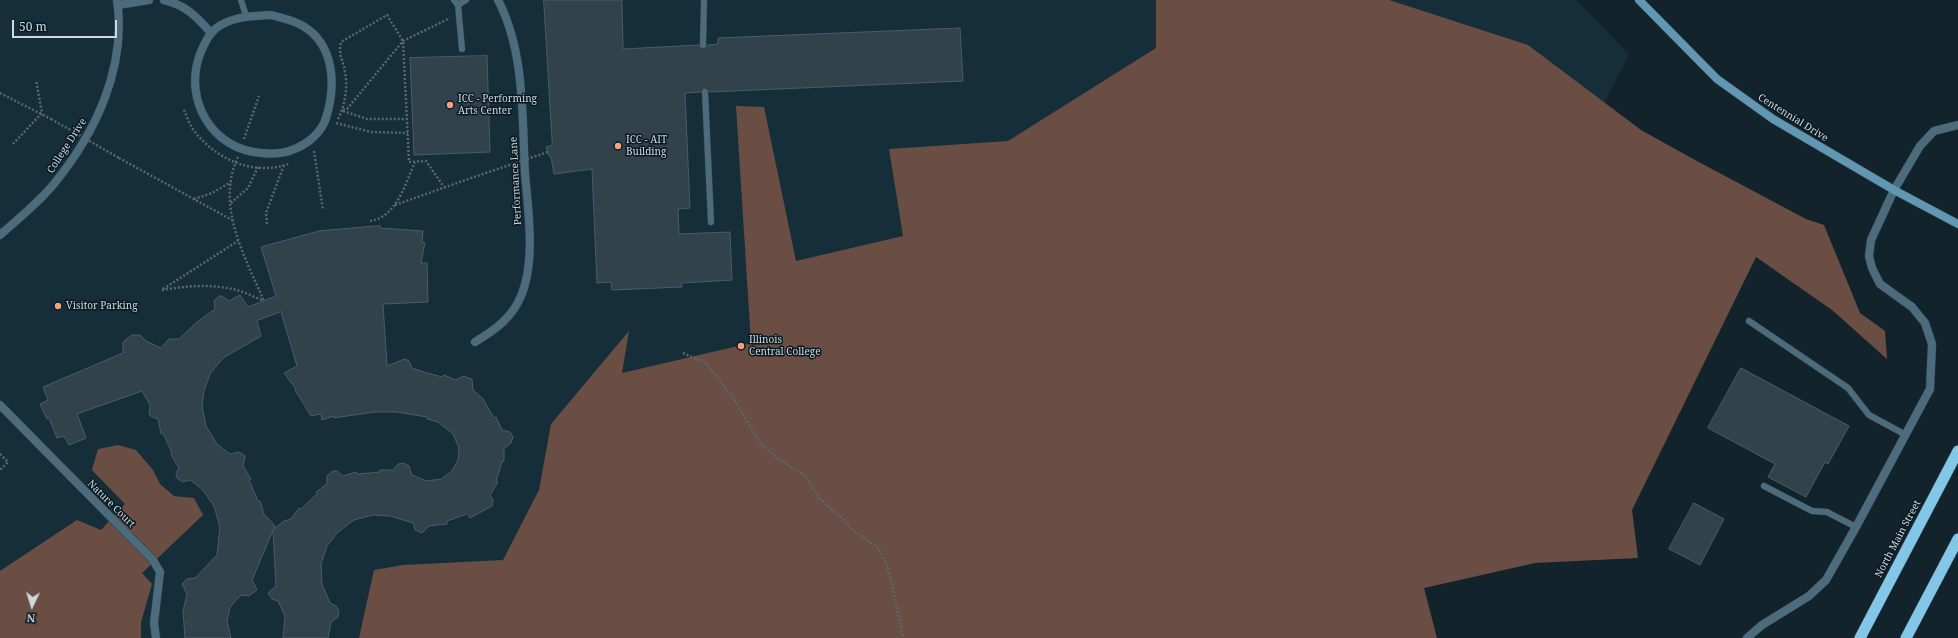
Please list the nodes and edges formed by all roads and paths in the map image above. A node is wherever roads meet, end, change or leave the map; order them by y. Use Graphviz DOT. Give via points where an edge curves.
graph roads {
  1 [pos="149,0"];
  2 [pos="164,0"];
  3 [pos="241,0"];
  4 [pos="466,0"];
  5 [pos="498,0"];
  6 [pos="704,0"];
  7 [pos="1639,0"];
  8 [pos="118,2"];
  9 [pos="456,3"];
  10 [pos="460,13"];
  11 [pos="246,16"];
  12 [pos="211,33"];
  13 [pos="403,41"];
  14 [pos="703,45"];
  15 [pos="462,49"];
  16 [pos="36,80"];
  17 [pos="706,92"];
  18 [pos="0,93"];
  19 [pos="259,96"];
  20 [pos="184,110"];
  21 [pos="342,110"];
  22 [pos="42,113"];
  23 [pos="407,119"];
  24 [pos="336,123"];
  25 [pos="1958,125"];
  26 [pos="332,130"];
  27 [pos="408,133"];
  28 [pos="13,144"];
  29 [pos="319,146"];
  30 [pos="241,150"];
  31 [pos="314,150"];
  32 [pos="548,152"];
  33 [pos="309,154"];
  34 [pos="415,162"];
  35 [pos="235,163"];
  36 [pos="291,163"];
  37 [pos="284,165"];
  38 [pos="258,167"];
  39 [pos="232,182"];
  40 [pos="444,187"];
  41 [pos="1894,190"];
  42 [pos="194,199"];
  43 [pos="230,203"];
  44 [pos="395,204"];
  45 [pos="323,210"];
  46 [pos="232,220"];
  47 [pos="370,220"];
  48 [pos="711,222"];
  49 [pos="266,224"];
  50 [pos="1958,224"];
  51 [pos="0,235"];
  52 [pos="238,241"];
  53 [pos="1749,321"];
  54 [pos="475,342"];
  55 [pos="683,353"];
  56 [pos="0,405"];
  57 [pos="1906,435"];
  58 [pos="1958,451"];
  59 [pos="0,454"];
  60 [pos="0,470"];
  61 [pos="1764,486"];
  62 [pos="1856,527"];
  63 [pos="1958,539"];
  64 [pos="156,638"];
  65 [pos="902,638"];
  66 [pos="1747,638"];
  67 [pos="1860,638"];
  68 [pos="1906,638"];
  1 -- 8 [label="street"];
  2 -- 12 [label="street" via="179,3 198,18"];
  3 -- 11 [label="lane"];
  4 -- 9 [label="lane"];
  5 -- 54 [label="street, Performance Lane" via="517,63 523,130 527,276 515,309 501,326"];
  6 -- 14 [label="lane"];
  7 -- 41 [label="main road, Centennial Drive" via="1717,79 1773,119"];
  8 -- 51 [label="street, College Drive" via="119,45 111,80 99,114 53,185"];
  9 -- 10 [label="lane"];
  10 -- 13 [label="path"];
  10 -- 15 [label="lane"];
  11 -- 12 [label="street" via="220,26"];
  11 -- 30 [label="street" via="271,15 303,26 320,41 328,55 332,88 325,122 307,143 284,153 255,153"];
  12 -- 30 [label="street" via="198,61 197,98 206,119 216,132 225,141"];
  13 -- 21 [label="path" via="347,108"];
  13 -- 21 [label="path" via="387,15 341,42 339,51 346,72 346,94"];
  13 -- 23 [label="path"];
  16 -- 22 [label="path"];
  17 -- 48 [label="lane"];
  18 -- 22 [label="path"];
  19 -- 30 [label="path"];
  20 -- 35 [label="path" via="194,131 204,142"];
  21 -- 23 [label="path" via="367,118"];
  21 -- 24 [label="path"];
  22 -- 28 [label="path"];
  22 -- 42 [label="path, bridge"];
  23 -- 27 [label="path"];
  24 -- 26 [label="path"];
  24 -- 27 [label="path" via="371,132"];
  25 -- 41 [label="street" via="1934,131 1920,146"];
  27 -- 34 [label="path" via="409,162"];
  29 -- 31 [label="path"];
  30 -- 35 [label="path"];
  31 -- 33 [label="path"];
  31 -- 45 [label="path"];
  32 -- 40 [label="path, bridge"];
  34 -- 40 [label="path" via="426,161"];
  34 -- 44 [label="path"];
  35 -- 38 [label="path"];
  35 -- 39 [label="path"];
  36 -- 37 [label="path"];
  37 -- 38 [label="path"];
  37 -- 49 [label="path" via="266,213"];
  38 -- 43 [label="path" via="248,188"];
  39 -- 42 [label="path"];
  39 -- 43 [label="path"];
  40 -- 44 [label="path"];
  41 -- 50 [label="main road, Centennial Drive"];
  41 -- 57 [label="street" via="1871,240 1869,256 1880,284 1912,307 1925,323 1932,344 1930,389"];
  42 -- 46 [label="path"];
  43 -- 46 [label="path"];
  44 -- 47 [label="path" via="389,213 380,219"];
  46 -- 52 [label="path"];
  52 -- 52 [label="path" via="200,265 162,290 184,286 208,286 234,289 264,301"];
  53 -- 57 [label="lane" via="1848,388 1870,415"];
  55 -- 65 [label="path" via="707,364 735,401 761,444 778,459 806,476 819,498 843,519 851,530 878,548 887,565"];
  56 -- 64 [label="street, Nature Court" via="153,560 160,572 154,623"];
  57 -- 62 [label="street"];
  58 -- 67 [label="highway, North Main Street"];
  59 -- 60 [label="path" via="8,462"];
  61 -- 62 [label="lane" via="1812,511 1827,512"];
  62 -- 66 [label="street" via="1826,580 1809,596"];
  63 -- 68 [label="highway"];
}
